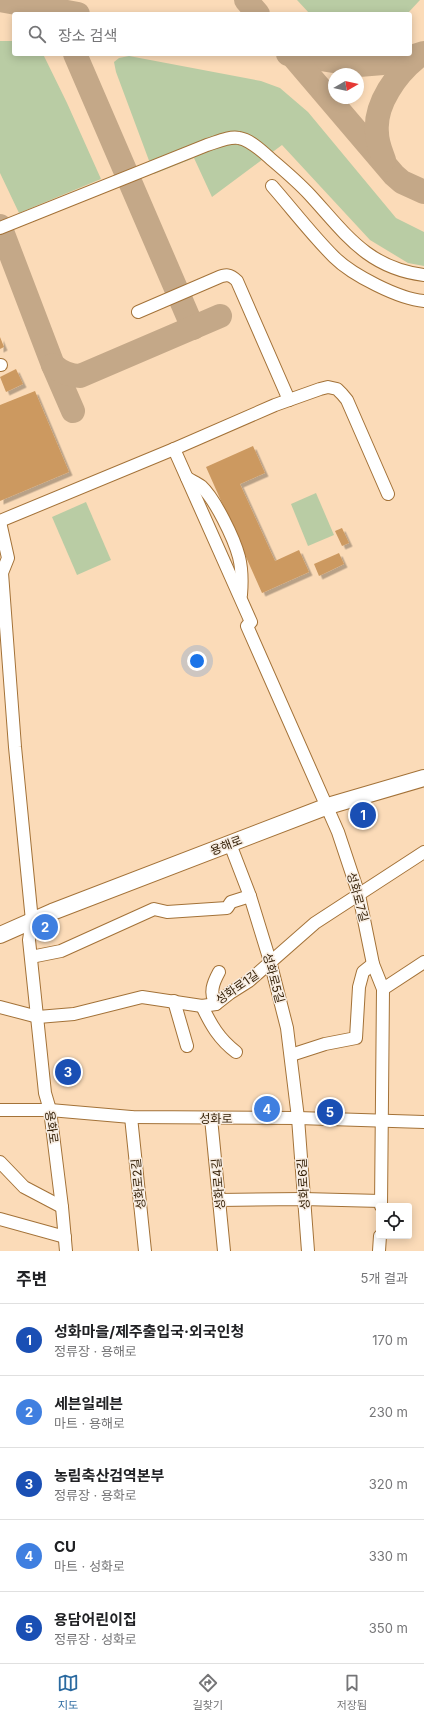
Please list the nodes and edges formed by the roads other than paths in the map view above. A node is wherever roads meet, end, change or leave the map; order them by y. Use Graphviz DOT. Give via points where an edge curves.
graph roads {
  1 [pos="272,186"];
  2 [pos="0,228"];
  3 [pos="424,275"];
  4 [pos="424,301"];
  5 [pos="138,312"];
  6 [pos="289,400"];
  7 [pos="174,449"];
  8 [pos="388,494"];
  9 [pos="0,522"];
  10 [pos="1,573"];
  11 [pos="424,778"];
  12 [pos="328,806"];
  13 [pos="230,844"];
  14 [pos="424,852"];
  15 [pos="359,895"];
  16 [pos="250,896"];
  17 [pos="32,921"];
  18 [pos="0,935"];
  19 [pos="31,957"];
  20 [pos="270,961"];
  21 [pos="424,962"];
  22 [pos="373,964"];
  23 [pos="219,972"];
  24 [pos="383,989"];
  25 [pos="174,1002"];
  26 [pos="216,1004"];
  27 [pos="202,1006"];
  28 [pos="0,1007"];
  29 [pos="38,1017"];
  30 [pos="188,1046"];
  31 [pos="236,1052"];
  32 [pos="291,1054"];
  33 [pos="0,1110"];
  34 [pos="50,1110"];
  35 [pos="131,1117"];
  36 [pos="211,1118"];
  37 [pos="298,1118"];
  38 [pos="382,1122"];
  39 [pos="424,1122"];
  40 [pos="0,1162"];
  41 [pos="303,1199"];
  42 [pos="219,1200"];
  43 [pos="381,1203"];
  44 [pos="62,1207"];
  45 [pos="0,1219"];
  46 [pos="65,1237"];
  47 [pos="380,1239"];
  48 [pos="66,1251"];
  49 [pos="145,1251"];
  50 [pos="224,1251"];
  51 [pos="308,1251"];
  52 [pos="379,1251"];
  1 -- 4 [label="street" via="335,258 357,274 390,291"];
  2 -- 3 [label="street" via="207,145 237,137 254,145 295,180 361,250 387,264"];
  5 -- 6 [label="street" via="226,274 232,276 237,281"];
  6 -- 7 [label="street"];
  6 -- 8 [label="street" via="328,387 342,394 347,400"];
  7 -- 9 [label="street"];
  7 -- 12 [label="street, 성화로7길" via="251,622 247,626"];
  9 -- 10 [label="street" via="8,558"];
  10 -- 17 [label="street"];
  11 -- 12 [label="main road, 용해로"];
  12 -- 13 [label="main road, 용해로"];
  12 -- 15 [label="street, 성화로7길"];
  13 -- 16 [label="street, 성화로5길"];
  13 -- 17 [label="main road, 용해로"];
  14 -- 15 [label="street, 성화로1길"];
  15 -- 20 [label="street, 성화로1길" via="315,923"];
  15 -- 22 [label="street, 성화로7길"];
  16 -- 19 [label="street" via="231,902 227,908 167,912 154,909 61,951"];
  16 -- 20 [label="street, 성화로5길"];
  17 -- 18 [label="main road, 용해로"];
  17 -- 19 [label="street, 용화로" via="29,940"];
  19 -- 29 [label="street, 용화로"];
  20 -- 26 [label="street, 성화로1길" via="249,981"];
  20 -- 32 [label="street, 성화로5길"];
  21 -- 24 [label="street"];
  22 -- 24 [label="street, 성화로7길"];
  22 -- 32 [label="street" via="363,972 359,987 356,1038"];
  23 -- 26 [label="street" via="213,983 212,997"];
  24 -- 38 [label="street, 성화로7길"];
  25 -- 27 [label="street, 성화로1길"];
  25 -- 29 [label="street, 성화로1길" via="142,997 74,1014"];
  25 -- 30 [label="street"];
  26 -- 27 [label="street, 성화로1길"];
  27 -- 31 [label="street" via="212,1028 224,1043"];
  28 -- 29 [label="street"];
  29 -- 34 [label="street, 용화로" via="45,1093"];
  32 -- 37 [label="street, 성화로5길"];
  33 -- 34 [label="street, 성화로"];
  34 -- 35 [label="street, 성화로"];
  34 -- 44 [label="street, 용화로"];
  35 -- 36 [label="street, 성화로"];
  35 -- 49 [label="street, 성화로2길"];
  36 -- 37 [label="street, 성화로"];
  36 -- 42 [label="street, 성화로4길"];
  37 -- 38 [label="street, 성화로"];
  37 -- 41 [label="street, 성화로6길"];
  38 -- 39 [label="street, 성화로"];
  38 -- 43 [label="street"];
  40 -- 44 [label="street" via="24,1187"];
  41 -- 42 [label="street"];
  41 -- 43 [label="street"];
  41 -- 51 [label="street, 성화로6길"];
  42 -- 50 [label="street, 성화로4길"];
  44 -- 46 [label="street, 용화로"];
  45 -- 46 [label="street"];
  46 -- 48 [label="street, 용화로"];
  47 -- 52 [label="street"];
}
